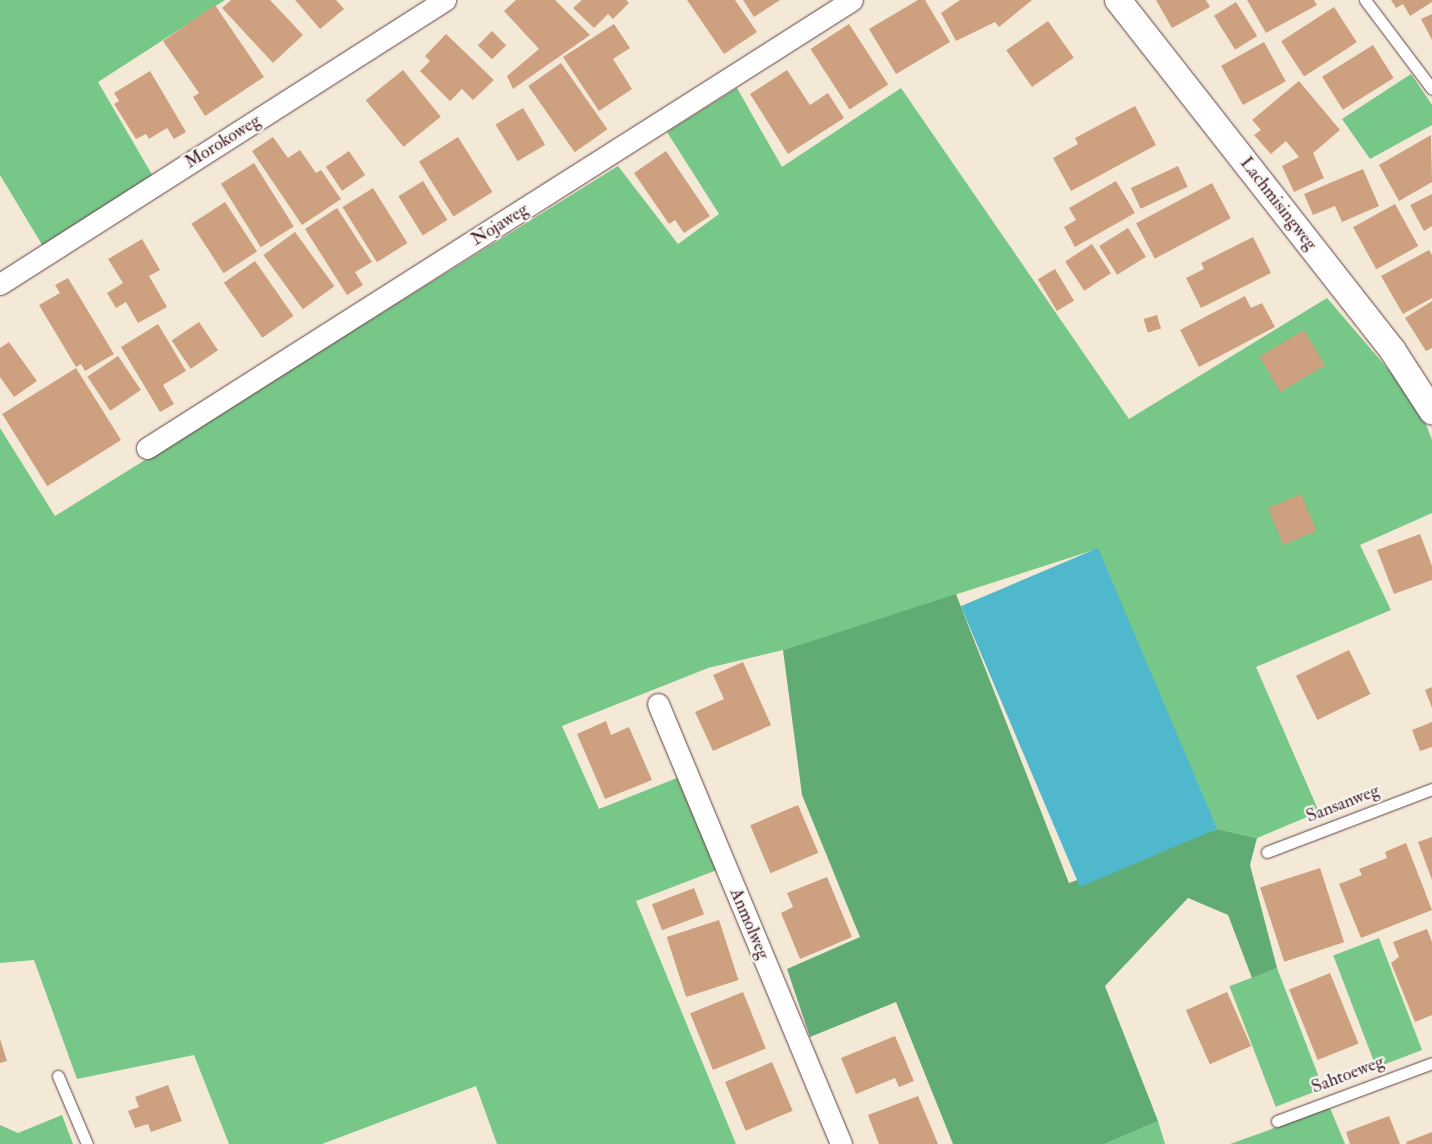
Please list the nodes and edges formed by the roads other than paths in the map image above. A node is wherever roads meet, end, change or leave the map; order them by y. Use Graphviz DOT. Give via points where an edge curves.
graph roads {
  1 [pos="445,0"];
  2 [pos="852,0"];
  3 [pos="1118,0"];
  4 [pos="1365,0"];
  5 [pos="1432,89"];
  6 [pos="0,284"];
  7 [pos="1432,412"];
  8 [pos="147,448"];
  9 [pos="658,704"];
  10 [pos="1432,789"];
  11 [pos="1267,852"];
  12 [pos="1432,1062"];
  13 [pos="58,1076"];
  14 [pos="1277,1121"];
  15 [pos="87,1144"];
  16 [pos="841,1144"];
  1 -- 6 [label="street, Morokoweg"];
  2 -- 8 [label="street, Nojaweg"];
  3 -- 7 [label="street, Lachmisingweg" via="1393,352"];
  4 -- 5 [label="lane"];
  9 -- 16 [label="street, Anmolweg"];
  10 -- 11 [label="lane, Sansanweg"];
  12 -- 14 [label="lane, Sahtoeweg"];
  13 -- 15 [label="lane"];
}
